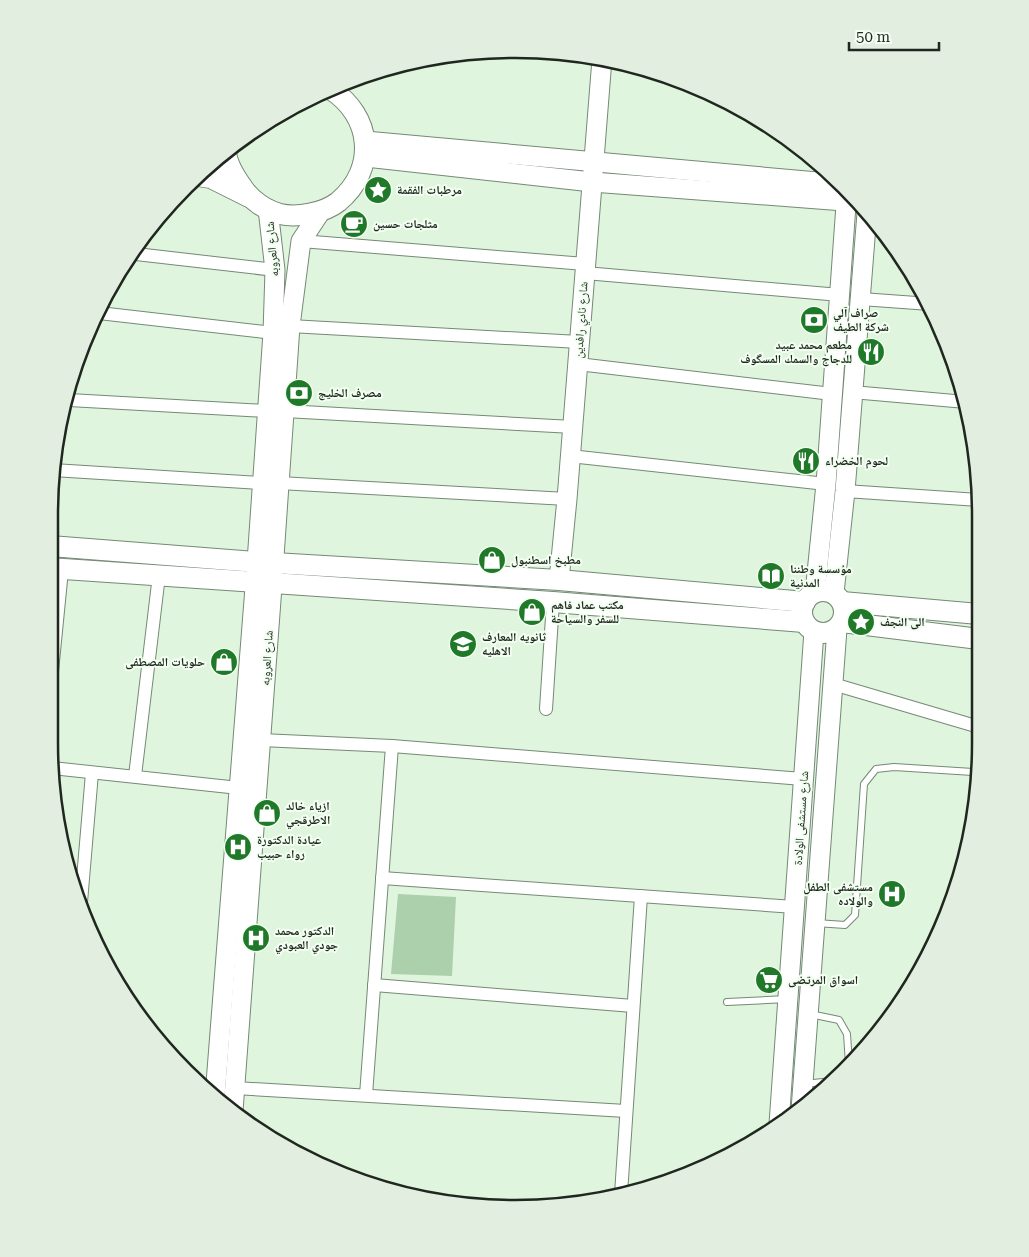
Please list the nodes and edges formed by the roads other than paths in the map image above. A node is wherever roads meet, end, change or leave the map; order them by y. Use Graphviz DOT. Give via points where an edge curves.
graph roads {
  1 [pos="601,66"];
  2 [pos="336,94"];
  3 [pos="365,149"];
  4 [pos="228,159"];
  5 [pos="594,163"];
  6 [pos="219,166"];
  7 [pos="233,171"];
  8 [pos="206,177"];
  9 [pos="592,182"];
  10 [pos="829,183"];
  11 [pos="250,198"];
  12 [pos="844,198"];
  13 [pos="849,204"];
  14 [pos="268,209"];
  15 [pos="321,211"];
  16 [pos="866,223"];
  17 [pos="301,241"];
  18 [pos="139,254"];
  19 [pos="585,269"];
  20 [pos="275,270"];
  21 [pos="840,295"];
  22 [pos="861,299"];
  23 [pos="919,303"];
  24 [pos="104,314"];
  25 [pos="290,326"];
  26 [pos="272,333"];
  27 [pos="579,342"];
  28 [pos="578,364"];
  29 [pos="852,392"];
  30 [pos="832,394"];
  31 [pos="72,400"];
  32 [pos="957,401"];
  33 [pos="275,411"];
  34 [pos="573,427"];
  35 [pos="570,456"];
  36 [pos="59,470"];
  37 [pos="270,483"];
  38 [pos="826,484"];
  39 [pos="844,491"];
  40 [pos="567,499"];
  41 [pos="972,500"];
  42 [pos="57,547"];
  43 [pos="57,569"];
  44 [pos="265,573"];
  45 [pos="159,575"];
  46 [pos="559,580"];
  47 [pos="824,597"];
  48 [pos="553,602"];
  49 [pos="972,613"];
  50 [pos="839,626"];
  51 [pos="809,627"];
  52 [pos="972,637"];
  53 [pos="833,684"];
  54 [pos="546,709"];
  55 [pos="972,725"];
  56 [pos="261,740"];
  57 [pos="392,746"];
  58 [pos="58,769"];
  59 [pos="971,772"];
  60 [pos="92,773"];
  61 [pos="135,776"];
  62 [pos="803,779"];
  63 [pos="239,788"];
  64 [pos="382,878"];
  65 [pos="82,889"];
  66 [pos="641,896"];
  67 [pos="795,907"];
  68 [pos="815,923"];
  69 [pos="374,985"];
  70 [pos="788,999"];
  71 [pos="727,1002"];
  72 [pos="633,1006"];
  73 [pos="808,1014"];
  74 [pos="786,1037"];
  75 [pos="806,1040"];
  76 [pos="848,1055"];
  77 [pos="820,1082"];
  78 [pos="803,1084"];
  79 [pos="216,1088"];
  80 [pos="234,1088"];
  81 [pos="366,1095"];
  82 [pos="801,1098"];
  83 [pos="233,1103"];
  84 [pos="626,1111"];
  85 [pos="781,1113"];
  86 [pos="621,1187"];
  1 -- 5 [label="main road, شارع نادي رافدين"];
  2 -- 3 [label="main road" via="354,111 361,126"];
  3 -- 5 [label="main road"];
  3 -- 9 [label="main road"];
  3 -- 15 [label="main road" via="349,190 337,203"];
  4 -- 7 [label="main road"];
  5 -- 9 [label="main road, شارع نادي رافدين"];
  5 -- 10 [label="main road"];
  6 -- 7 [label="street"];
  7 -- 11 [label="main road"];
  8 -- 11 [label="main road"];
  9 -- 12 [label="main road"];
  9 -- 19 [label="main road, شارع نادي رافدين"];
  11 -- 14 [label="main road"];
  13 -- 21 [label="main road"];
  14 -- 15 [label="main road" via="280,214 301,215"];
  14 -- 20 [label="main road, شارع العروبه"];
  15 -- 17 [label="main road, شارع العروبه"];
  16 -- 22 [label="main road"];
  17 -- 19 [label="street"];
  17 -- 25 [label="main road, شارع العروبه"];
  18 -- 20 [label="street"];
  19 -- 21 [label="street"];
  19 -- 27 [label="main road, شارع نادي رافدين"];
  20 -- 26 [label="main road, شارع العروبه"];
  21 -- 30 [label="main road"];
  22 -- 23 [label="street"];
  22 -- 29 [label="main road"];
  24 -- 26 [label="street"];
  25 -- 27 [label="street"];
  25 -- 33 [label="main road, شارع العروبه"];
  26 -- 33 [label="main road, شارع العروبه"];
  27 -- 28 [label="main road, شارع نادي رافدين"];
  28 -- 30 [label="street"];
  28 -- 34 [label="main road, شارع نادي رافدين"];
  29 -- 32 [label="street"];
  29 -- 39 [label="main road"];
  30 -- 38 [label="main road"];
  31 -- 33 [label="street"];
  33 -- 34 [label="street"];
  33 -- 37 [label="main road, شارع العروبه"];
  34 -- 35 [label="main road, شارع نادي رافدين"];
  35 -- 38 [label="street"];
  35 -- 40 [label="main road, شارع نادي رافدين"];
  36 -- 37 [label="street"];
  37 -- 40 [label="street"];
  37 -- 44 [label="main road, شارع العروبه"];
  38 -- 47 [label="main road"];
  39 -- 41 [label="street"];
  39 -- 47 [label="main road"];
  40 -- 46 [label="main road, شارع نادي رافدين"];
  42 -- 44 [label="main road"];
  43 -- 45 [label="main road"];
  44 -- 45 [label="main road"];
  44 -- 46 [label="main road"];
  44 -- 48 [label="main road"];
  44 -- 56 [label="main road, شارع العروبه"];
  44 -- 63 [label="main road, شارع العروبه"];
  45 -- 61 [label="street"];
  46 -- 47 [label="main road"];
  47 -- 49 [label="main road"];
  47 -- 50 [label="main road" via="844,606"];
  47 -- 51 [label="main road" via="802,610"];
  48 -- 51 [label="main road"];
  48 -- 54 [label="street"];
  50 -- 51 [label="main road" via="824,633"];
  50 -- 52 [label="main road"];
  50 -- 53 [label="main road, شارع مستشفى الولادة"];
  51 -- 62 [label="main road, شارع مستشفى الولادة"];
  53 -- 55 [label="street"];
  53 -- 68 [label="main road, شارع مستشفى الولادة"];
  56 -- 57 [label="street"];
  56 -- 80 [label="main road, شارع العروبه"];
  57 -- 62 [label="street"];
  57 -- 64 [label="street"];
  58 -- 60 [label="street"];
  59 -- 68 [label="lane" via="894,767 876,770 864,784 855,915 845,925"];
  60 -- 61 [label="street"];
  60 -- 65 [label="street"];
  61 -- 63 [label="street"];
  62 -- 67 [label="main road, شارع مستشفى الولادة"];
  63 -- 79 [label="main road, شارع العروبه"];
  64 -- 66 [label="street"];
  64 -- 69 [label="street"];
  66 -- 67 [label="street"];
  66 -- 72 [label="street"];
  67 -- 70 [label="main road, شارع مستشفى الولادة"];
  68 -- 73 [label="main road, شارع مستشفى الولادة"];
  69 -- 72 [label="street"];
  69 -- 81 [label="street"];
  70 -- 71 [label="lane"];
  70 -- 74 [label="main road, شارع مستشفى الولادة"];
  72 -- 84 [label="street"];
  73 -- 75 [label="main road, شارع مستشفى الولادة"];
  73 -- 76 [label="lane" via="839,1020 847,1034"];
  74 -- 75 [label="main road"];
  74 -- 85 [label="main road, شارع مستشفى الولادة"];
  75 -- 78 [label="main road, شارع مستشفى الولادة"];
  77 -- 78 [label="lane"];
  78 -- 82 [label="main road, شارع مستشفى الولادة"];
  80 -- 81 [label="street"];
  80 -- 83 [label="main road, شارع العروبه"];
  81 -- 84 [label="street"];
  84 -- 86 [label="street"];
}
